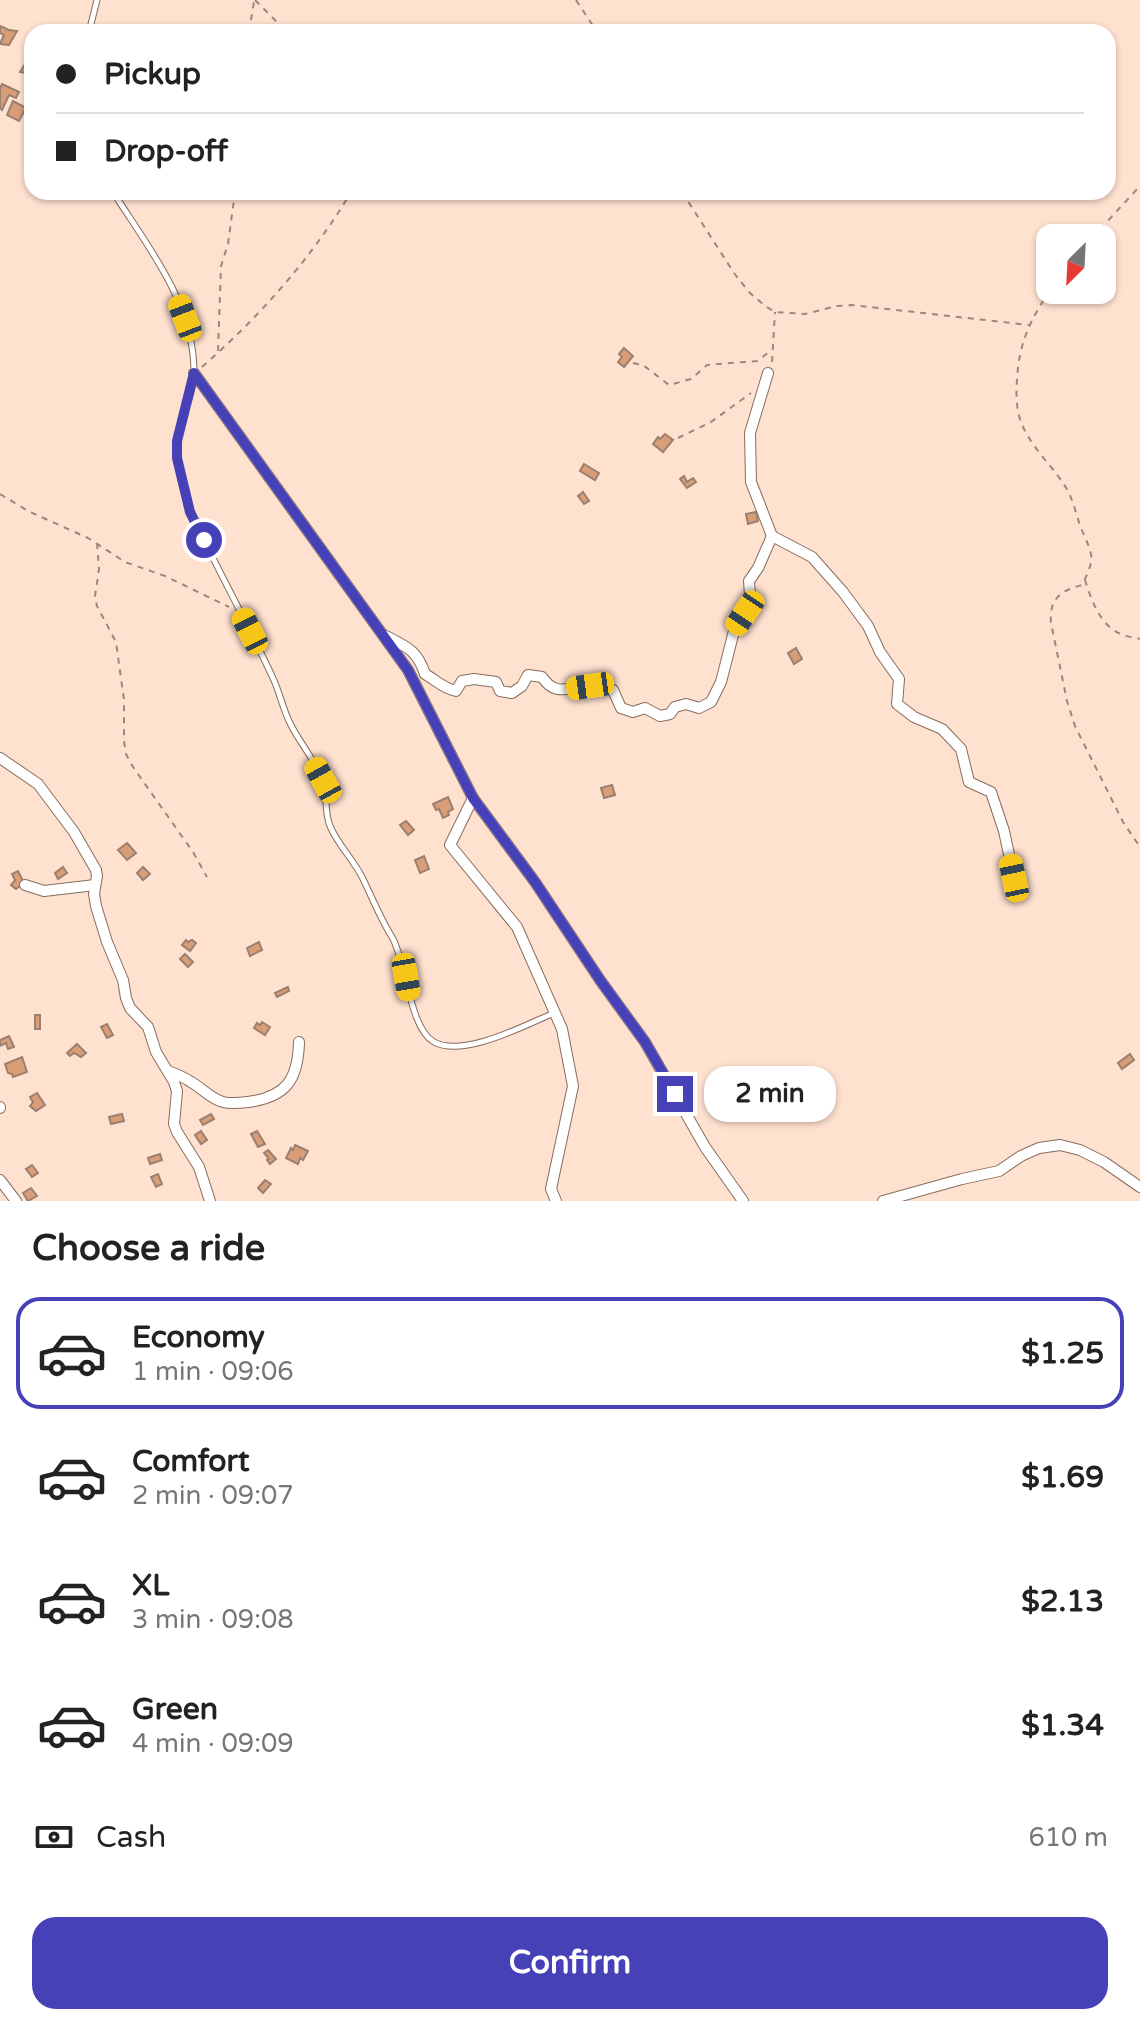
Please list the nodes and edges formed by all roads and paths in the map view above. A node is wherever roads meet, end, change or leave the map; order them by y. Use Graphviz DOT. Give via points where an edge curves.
graph roads {
  1 [pos="97,0"];
  2 [pos="255,0"];
  3 [pos="576,0"];
  4 [pos="91,24"];
  5 [pos="250,24"];
  6 [pos="279,24"];
  7 [pos="592,24"];
  8 [pos="1140,186"];
  9 [pos="118,200"];
  10 [pos="234,200"];
  11 [pos="346,200"];
  12 [pos="687,200"];
  13 [pos="1105,224"];
  14 [pos="1042,304"];
  15 [pos="775,312"];
  16 [pos="1029,325"];
  17 [pos="773,349"];
  18 [pos="218,352"];
  19 [pos="633,363"];
  20 [pos="194,373"];
  21 [pos="768,373"];
  22 [pos="678,438"];
  23 [pos="0,494"];
  24 [pos="772,536"];
  25 [pos="97,543"];
  26 [pos="1085,579"];
  27 [pos="241,613"];
  28 [pos="382,634"];
  29 [pos="1140,639"];
  30 [pos="0,758"];
  31 [pos="473,798"];
  32 [pos="1140,847"];
  33 [pos="207,877"];
  34 [pos="1014,878"];
  35 [pos="25,885"];
  36 [pos="95,885"];
  37 [pos="555,1013"];
  38 [pos="299,1042"];
  39 [pos="167,1070"];
  40 [pos="0,1180"];
  41 [pos="1140,1187"];
  42 [pos="909,1197"];
  43 [pos="16,1201"];
  44 [pos="210,1201"];
  45 [pos="556,1201"];
  46 [pos="743,1201"];
  47 [pos="883,1201"];
  1 -- 4 [label="lane"];
  2 -- 5 [label="path"];
  2 -- 6 [label="path"];
  3 -- 7 [label="path"];
  8 -- 13 [label="path"];
  9 -- 20 [label="lane" via="178,300 190,335"];
  10 -- 18 [label="path" via="221,266"];
  11 -- 18 [label="path" via="267,304"];
  12 -- 15 [label="path" via="734,273"];
  14 -- 16 [label="path"];
  15 -- 16 [label="path" via="805,314 852,305"];
  15 -- 17 [label="path"];
  16 -- 26 [label="path" via="1019,353 1016,401 1028,438 1069,493 1092,560"];
  17 -- 19 [label="path" via="757,361 707,365 691,379 669,385"];
  17 -- 21 [label="path"];
  18 -- 20 [label="path"];
  20 -- 27 [label="lane" via="177,458 190,512"];
  20 -- 28 [label="street"];
  21 -- 22 [label="path" via="733,408"];
  21 -- 24 [label="street" via="750,433 751,482"];
  23 -- 25 [label="path"];
  24 -- 28 [label="street" via="749,581 750,595 735,627 721,682 711,702 699,708 686,704 660,716 645,708 633,712 621,708 613,690 559,690 542,677 528,675 512,693 500,691 496,682 474,679 462,681 456,691 425,674 414,650"];
  24 -- 34 [label="street" via="812,557 853,605 899,679 897,704 942,729 961,749 969,782 991,792"];
  25 -- 27 [label="path" via="125,562"];
  25 -- 33 [label="path" via="95,596 116,642 126,754"];
  26 -- 29 [label="path" via="1104,621 1119,634"];
  26 -- 32 [label="path" via="1082,585 1065,589 1054,603 1050,612 1055,644 1075,726"];
  27 -- 37 [label="lane" via="289,720 323,780 328,822 395,943 410,1001 430,1039 460,1047"];
  28 -- 31 [label="street" via="408,670"];
  30 -- 36 [label="street" via="38,784 74,832 96,870"];
  31 -- 37 [label="street" via="450,845 517,927"];
  31 -- 46 [label="street" via="645,1042 705,1147"];
  35 -- 36 [label="street" via="44,891"];
  36 -- 39 [label="street" via="96,906 130,1008 148,1027"];
  37 -- 45 [label="street" via="573,1086 551,1189"];
  38 -- 39 [label="street" via="288,1084 275,1096 258,1100 223,1102"];
  39 -- 44 [label="street" via="177,1091 174,1124 199,1167"];
  40 -- 43 [label="street"];
  41 -- 42 [label="street" via="1104,1162 1060,1145 1039,1148 999,1171"];
  42 -- 47 [label="street"];
}
